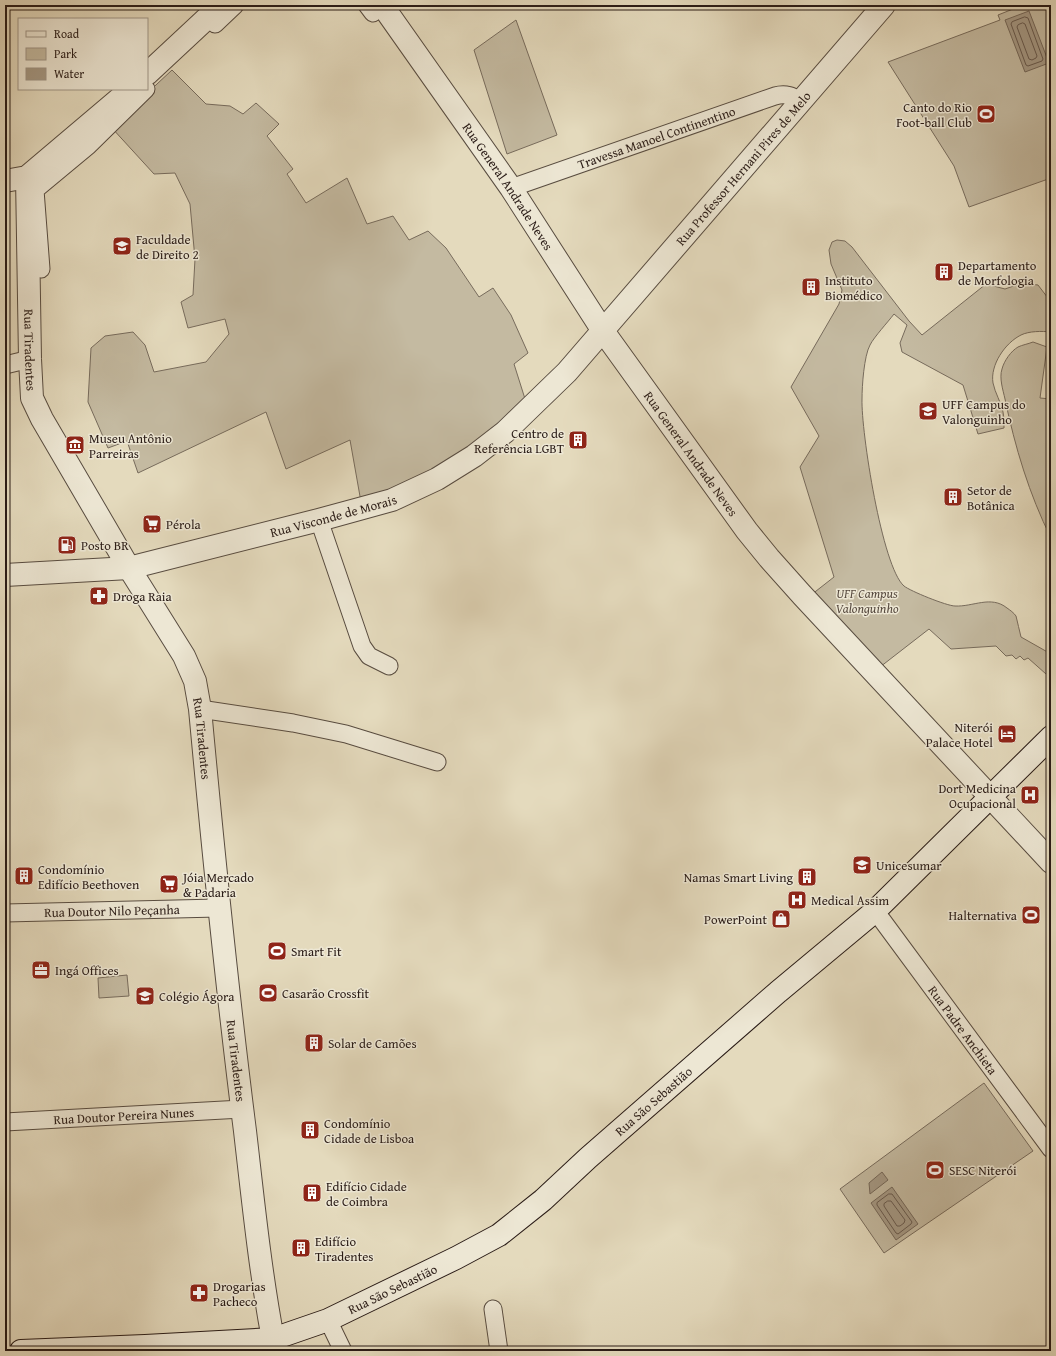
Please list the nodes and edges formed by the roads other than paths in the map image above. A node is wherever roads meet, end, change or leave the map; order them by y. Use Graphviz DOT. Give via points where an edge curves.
graph roads {
  1 [pos="221,5"];
  2 [pos="235,5"];
  3 [pos="884,5"];
  4 [pos="374,8"];
  5 [pos="148,73"];
  6 [pos="148,88"];
  7 [pos="130,90"];
  8 [pos="146,90"];
  9 [pos="802,101"];
  10 [pos="27,177"];
  11 [pos="5,182"];
  12 [pos="511,188"];
  13 [pos="41,269"];
  14 [pos="603,331"];
  15 [pos="30,359"];
  16 [pos="5,365"];
  17 [pos="319,520"];
  18 [pos="129,568"];
  19 [pos="5,575"];
  20 [pos="389,666"];
  21 [pos="200,709"];
  22 [pos="1051,737"];
  23 [pos="437,762"];
  24 [pos="990,798"];
  25 [pos="1051,862"];
  26 [pos="218,908"];
  27 [pos="874,912"];
  28 [pos="5,913"];
  29 [pos="242,1109"];
  30 [pos="5,1122"];
  31 [pos="1051,1149"];
  32 [pos="493,1309"];
  33 [pos="328,1320"];
  34 [pos="275,1345"];
  35 [pos="21,1351"];
  36 [pos="343,1351"];
  37 [pos="499,1351"];
  1 -- 5 [label="street"];
  2 -- 6 [label="street"];
  3 -- 9 [label="street, Rua Professor Hernani Pires de Melo"];
  4 -- 12 [label="street, Rua General Andrade Neves"];
  7 -- 10 [label="street"];
  8 -- 13 [label="street" via="88,146 35,190"];
  9 -- 12 [label="street, Travessa Manoel Continentino" via="781,94"];
  9 -- 14 [label="street, Rua Professor Hernani Pires de Melo"];
  10 -- 11 [label="street"];
  10 -- 15 [label="street, Rua Tiradentes"];
  12 -- 14 [label="street, Rua General Andrade Neves"];
  14 -- 17 [label="street, Rua Visconde de Morais" via="533,406 474,456 437,479 392,500"];
  14 -- 24 [label="street, Rua General Andrade Neves" via="764,553"];
  15 -- 16 [label="street"];
  15 -- 18 [label="street, Rua Tiradentes" via="32,398"];
  17 -- 18 [label="street, Rua Visconde de Morais"];
  17 -- 20 [label="street" via="362,646 369,656"];
  18 -- 19 [label="street, Rua Visconde de Morais"];
  18 -- 21 [label="street, Rua Tiradentes" via="184,656 195,681"];
  21 -- 23 [label="street" via="346,734"];
  21 -- 26 [label="street, Rua Tiradentes"];
  22 -- 24 [label="street, Rua São Sebastião"];
  24 -- 25 [label="street, Rua General Andrade Neves"];
  24 -- 27 [label="street, Rua São Sebastião"];
  26 -- 28 [label="street, Rua Doutor Nilo Peçanha"];
  26 -- 29 [label="street, Rua Tiradentes"];
  27 -- 31 [label="street, Rua Padre Anchieta"];
  27 -- 33 [label="street, Rua São Sebastião" via="778,992 543,1200 499,1234 456,1258"];
  29 -- 30 [label="street, Rua Doutor Pereira Nunes"];
  29 -- 34 [label="street, Rua Tiradentes" via="265,1297"];
  32 -- 37 [label="street"];
  33 -- 34 [label="street, Rua São Sebastião"];
  33 -- 36 [label="street"];
  34 -- 35 [label="street, Rua São Sebastião" via="145,1346"];
}
